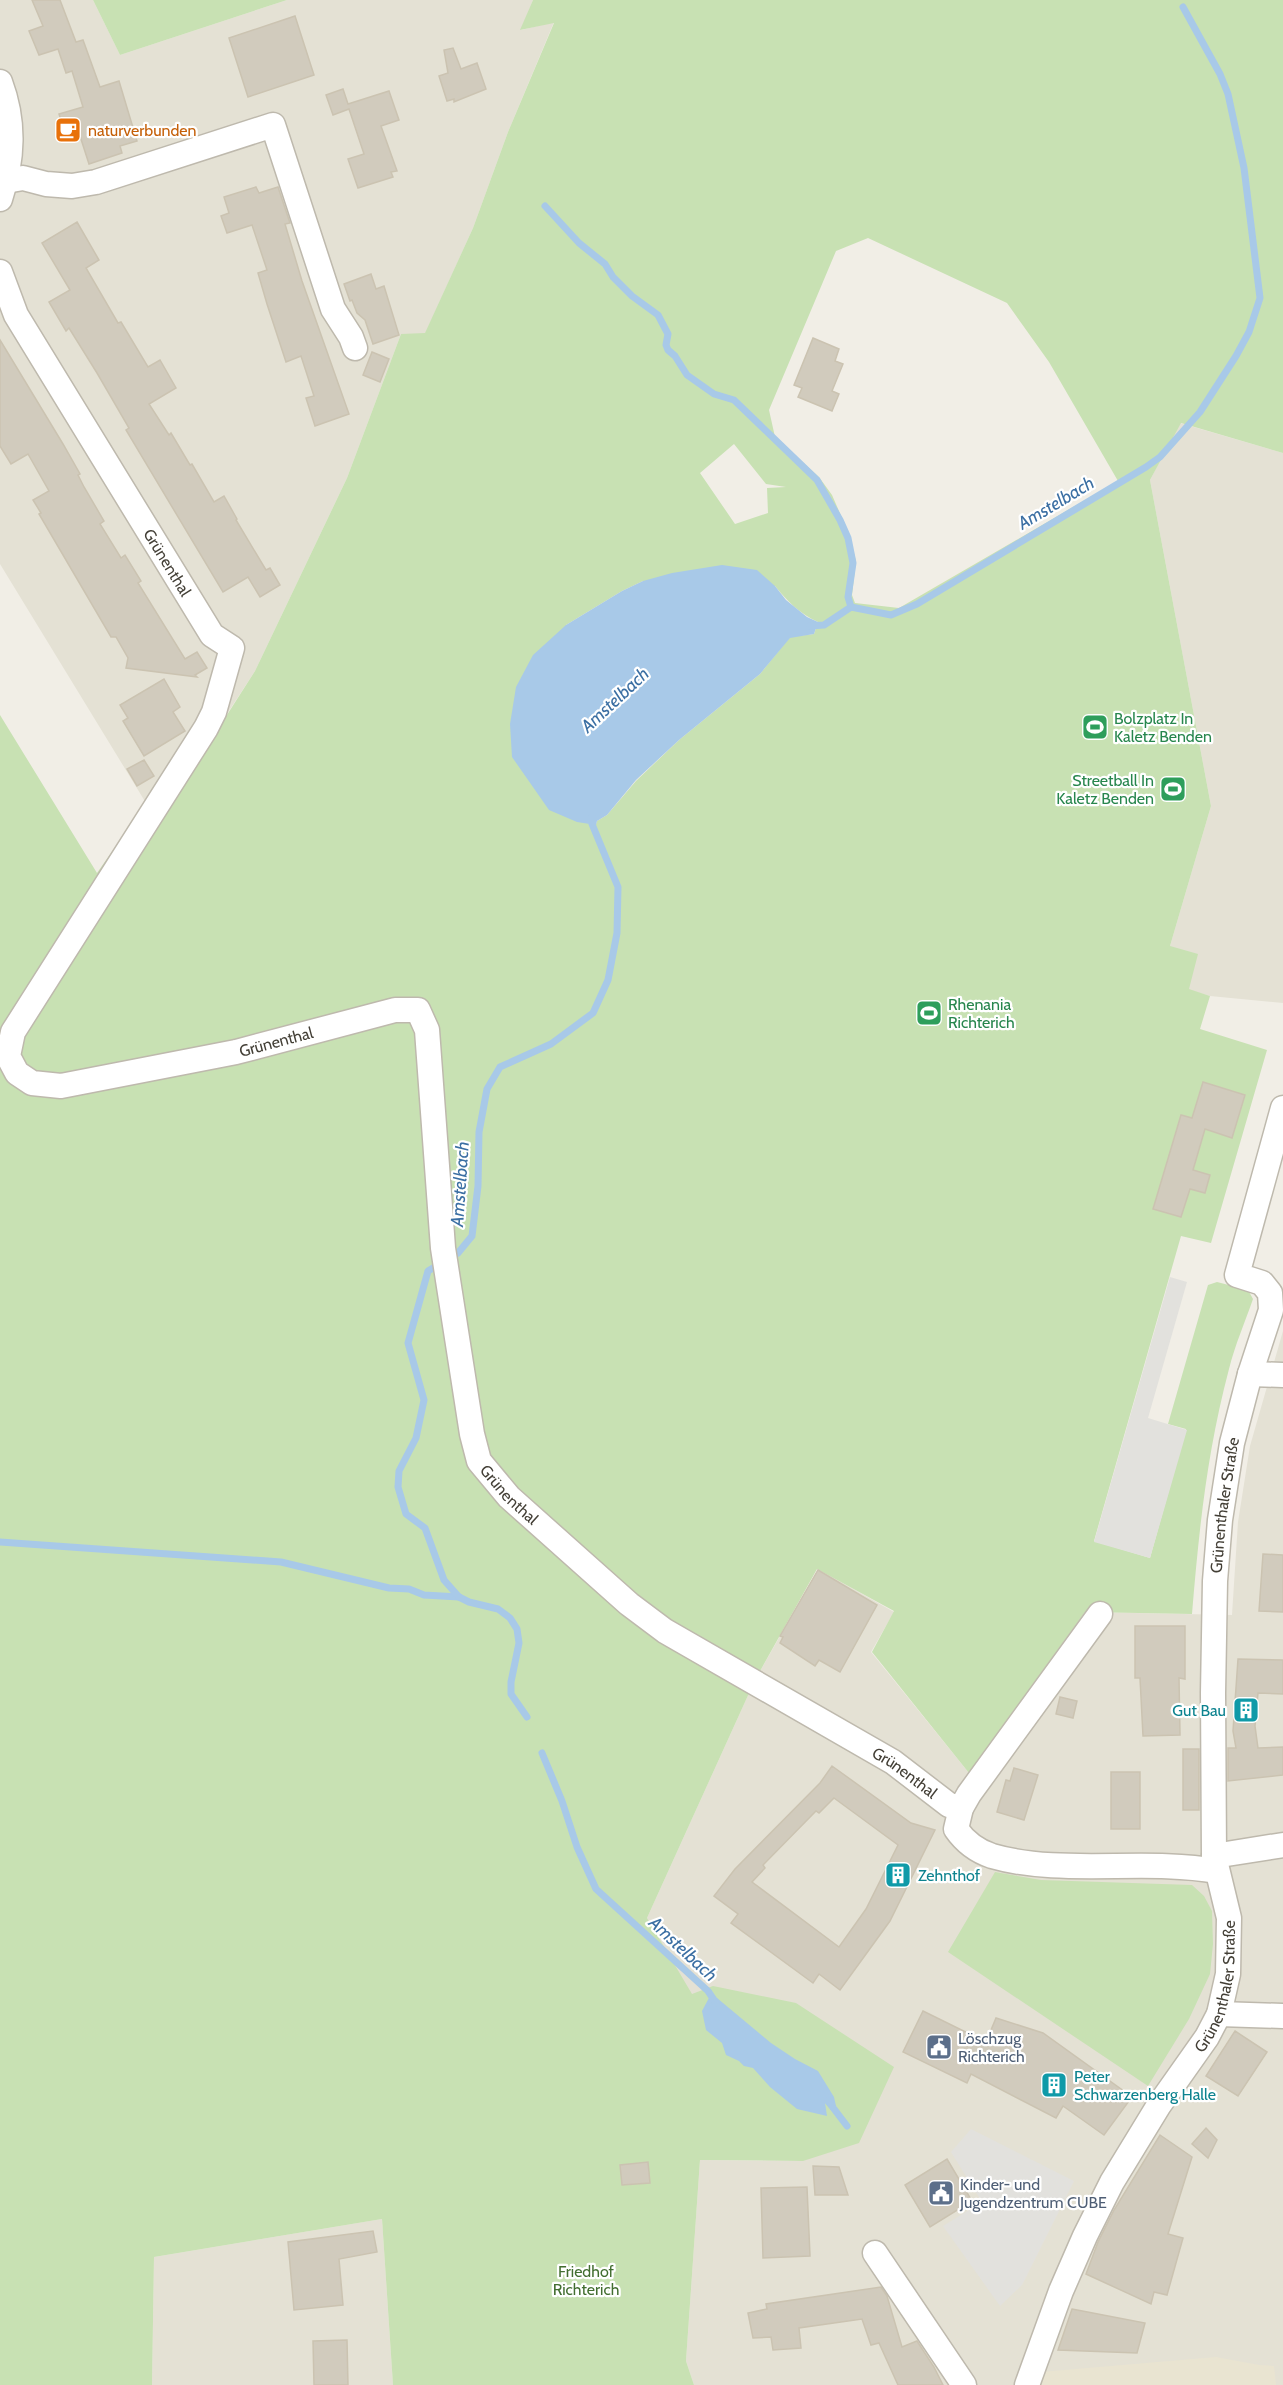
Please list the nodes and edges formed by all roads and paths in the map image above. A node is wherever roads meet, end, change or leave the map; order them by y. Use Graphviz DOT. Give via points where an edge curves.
graph roads {
  1 [pos="0,82"];
  2 [pos="2,187"];
  3 [pos="0,272"];
  4 [pos="355,348"];
  5 [pos="1283,1108"];
  6 [pos="1250,1374"];
  7 [pos="1283,1375"];
  8 [pos="1100,1614"];
  9 [pos="961,1808"];
  10 [pos="1283,1845"];
  11 [pos="1216,1863"];
  12 [pos="1220,2013"];
  13 [pos="1283,2016"];
  14 [pos="875,2253"];
  15 [pos="964,2385"];
  16 [pos="1027,2385"];
  1 -- 2 [label="street" via="9,117 11,153"];
  2 -- 4 [label="street" via="23,178 72,186 96,182 273,125 333,309"];
  3 -- 9 [label="street, Grünenthal" via="16,315 206,625 232,648 206,728 13,1032 8,1056 17,1073 32,1083 61,1086 236,1052 396,1010 418,1010 427,1030 443,1248 479,1461 508,1497 665,1631 893,1762 949,1805"];
  5 -- 6 [label="street, Grünenthaler Straße" via="1237,1275 1262,1283 1270,1293 1271,1310"];
  6 -- 7 [label="street"];
  6 -- 11 [label="street, Grünenthaler Straße" via="1232,1443 1215,1581"];
  8 -- 9 [label="street"];
  9 -- 11 [label="street" via="956,1829 965,1842 990,1855 1042,1864"];
  10 -- 11 [label="street"];
  11 -- 12 [label="street, Grünenthaler Straße" via="1229,1918 1228,1974"];
  12 -- 13 [label="street"];
  12 -- 16 [label="street, Grünenthaler Straße" via="1112,2182 1061,2291"];
  14 -- 15 [label="street"];
}
